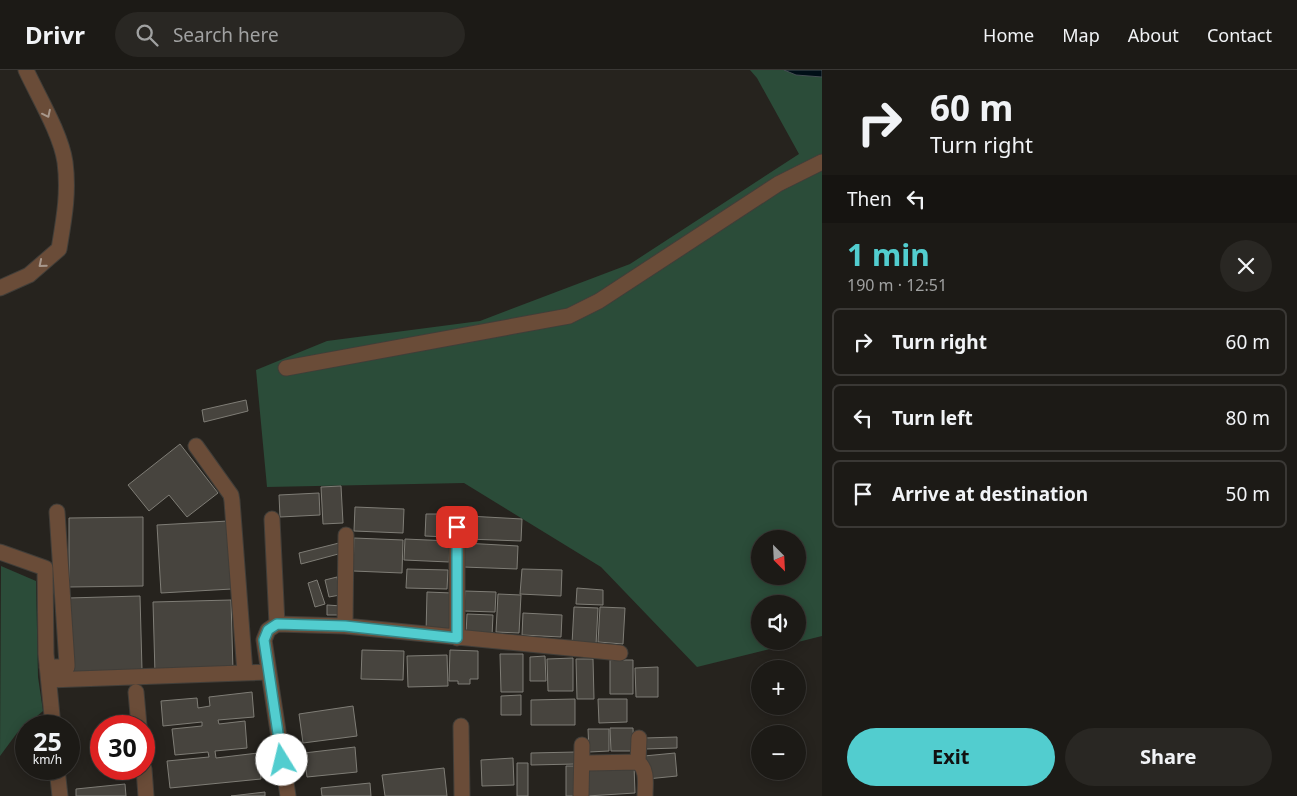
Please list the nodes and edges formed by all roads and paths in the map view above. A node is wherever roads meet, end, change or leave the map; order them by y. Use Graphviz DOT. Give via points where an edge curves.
graph roads {
  1 [pos="26,70"];
  2 [pos="822,162"];
  3 [pos="0,288"];
  4 [pos="286,368"];
  5 [pos="196,446"];
  6 [pos="57,512"];
  7 [pos="272,519"];
  8 [pos="457,527"];
  9 [pos="346,535"];
  10 [pos="0,552"];
  11 [pos="277,624"];
  12 [pos="345,626"];
  13 [pos="457,638"];
  14 [pos="620,654"];
  15 [pos="269,672"];
  16 [pos="244,673"];
  17 [pos="48,674"];
  18 [pos="136,692"];
  19 [pos="52,715"];
  20 [pos="138,715"];
  21 [pos="461,726"];
  22 [pos="639,738"];
  23 [pos="582,745"];
  24 [pos="638,762"];
  25 [pos="582,765"];
  26 [pos="58,780"];
  27 [pos="145,780"];
  28 [pos="60,796"];
  29 [pos="146,796"];
  30 [pos="288,796"];
  31 [pos="462,796"];
  32 [pos="581,796"];
  33 [pos="645,796"];
  1 -- 3 [label="street, one-way" via="65,160 67,204 59,249 29,275"];
  2 -- 4 [label="street" via="778,184 599,301 569,316"];
  5 -- 16 [label="street" via="231,495"];
  6 -- 17 [label="street" via="67,666"];
  7 -- 11 [label="street"];
  8 -- 13 [label="street"];
  9 -- 12 [label="street"];
  10 -- 17 [label="street" via="46,568"];
  11 -- 12 [label="street"];
  11 -- 15 [label="street" via="268,630 264,640"];
  12 -- 13 [label="street"];
  13 -- 14 [label="street"];
  15 -- 16 [label="street"];
  15 -- 30 [label="street"];
  16 -- 17 [label="street"];
  17 -- 19 [label="street"];
  18 -- 20 [label="street"];
  21 -- 31 [label="street"];
  22 -- 24 [label="street"];
  23 -- 25 [label="street"];
  24 -- 25 [label="street"];
  24 -- 33 [label="street" via="645,772"];
  25 -- 32 [label="street"];
  26 -- 28 [label="street"];
  27 -- 29 [label="street"];
}
